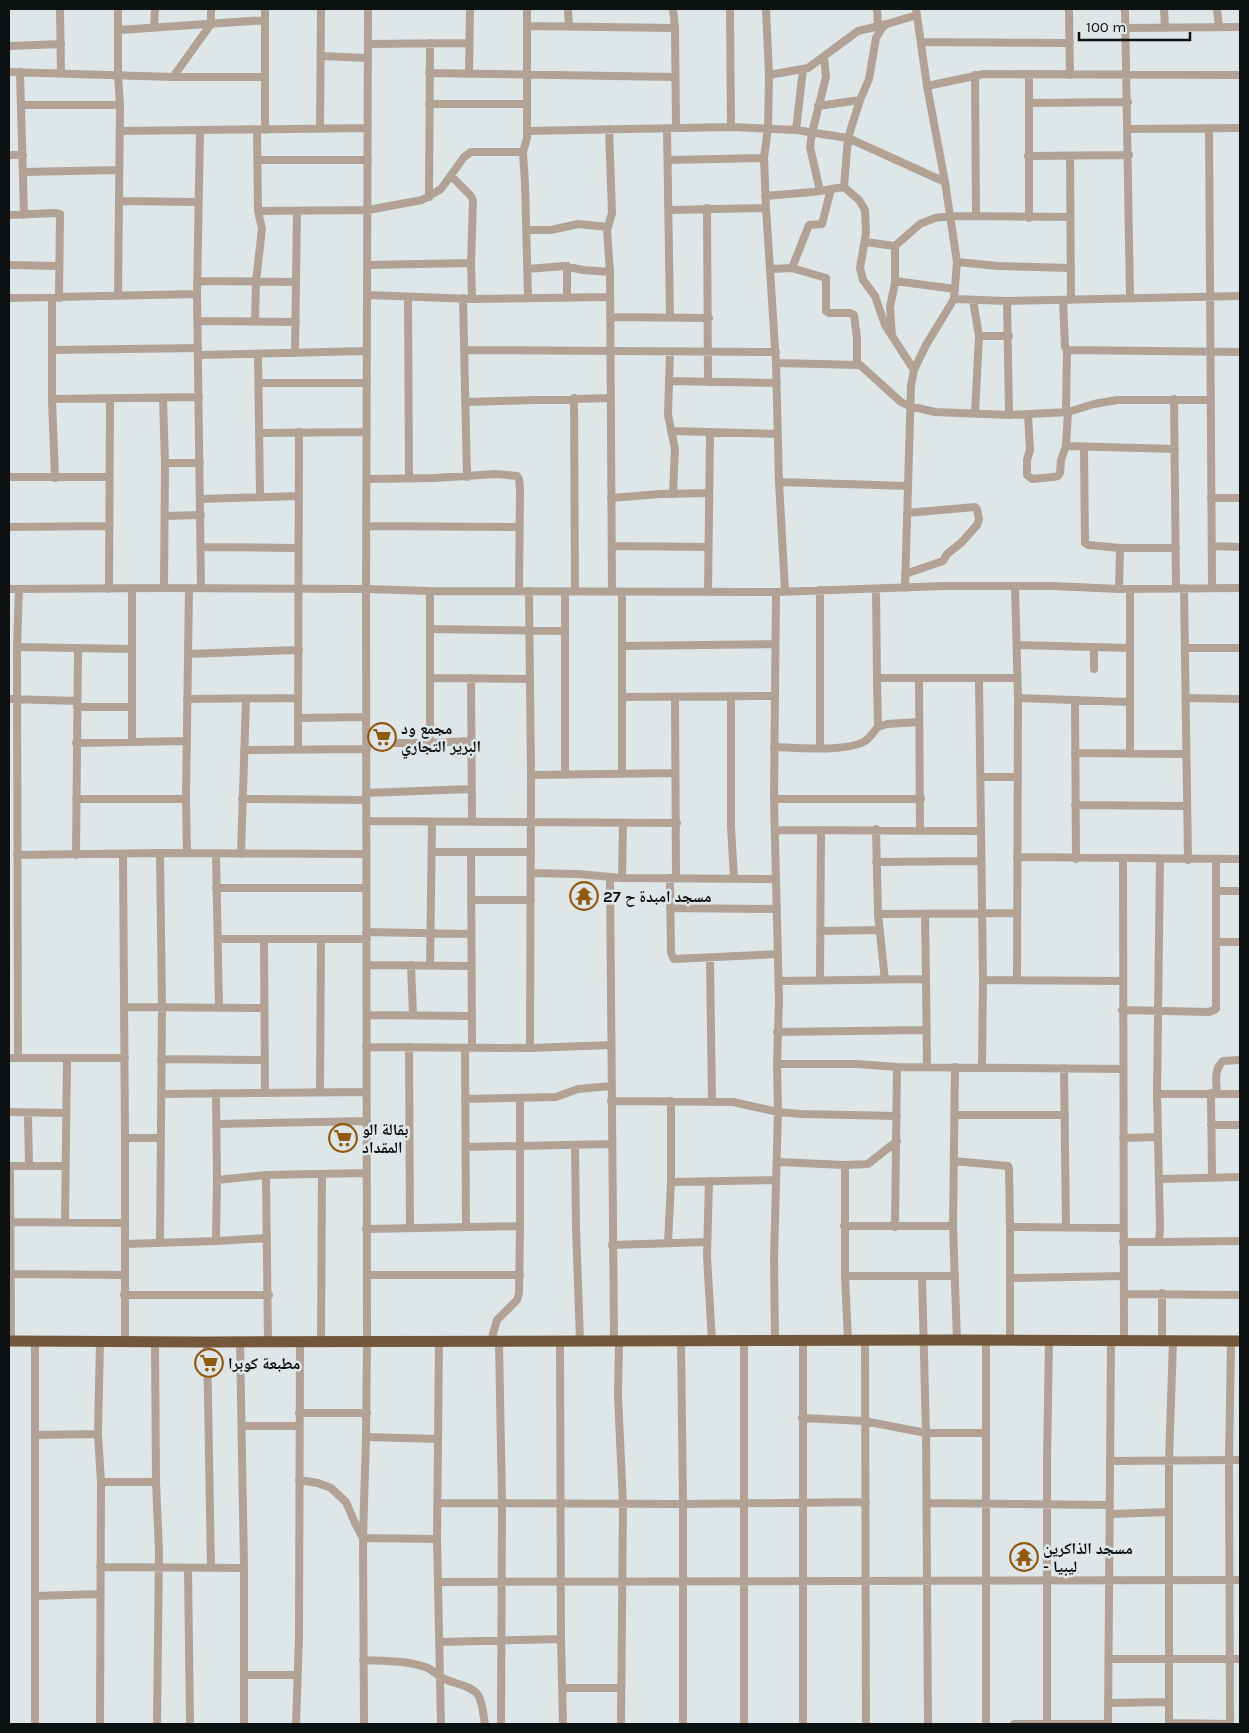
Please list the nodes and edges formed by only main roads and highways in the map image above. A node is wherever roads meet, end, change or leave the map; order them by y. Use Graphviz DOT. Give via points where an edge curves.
graph roads {
  1 [pos="10,1341"];
  2 [pos="1236,1341"];
  1 -- 2 [label="highway"];
}
